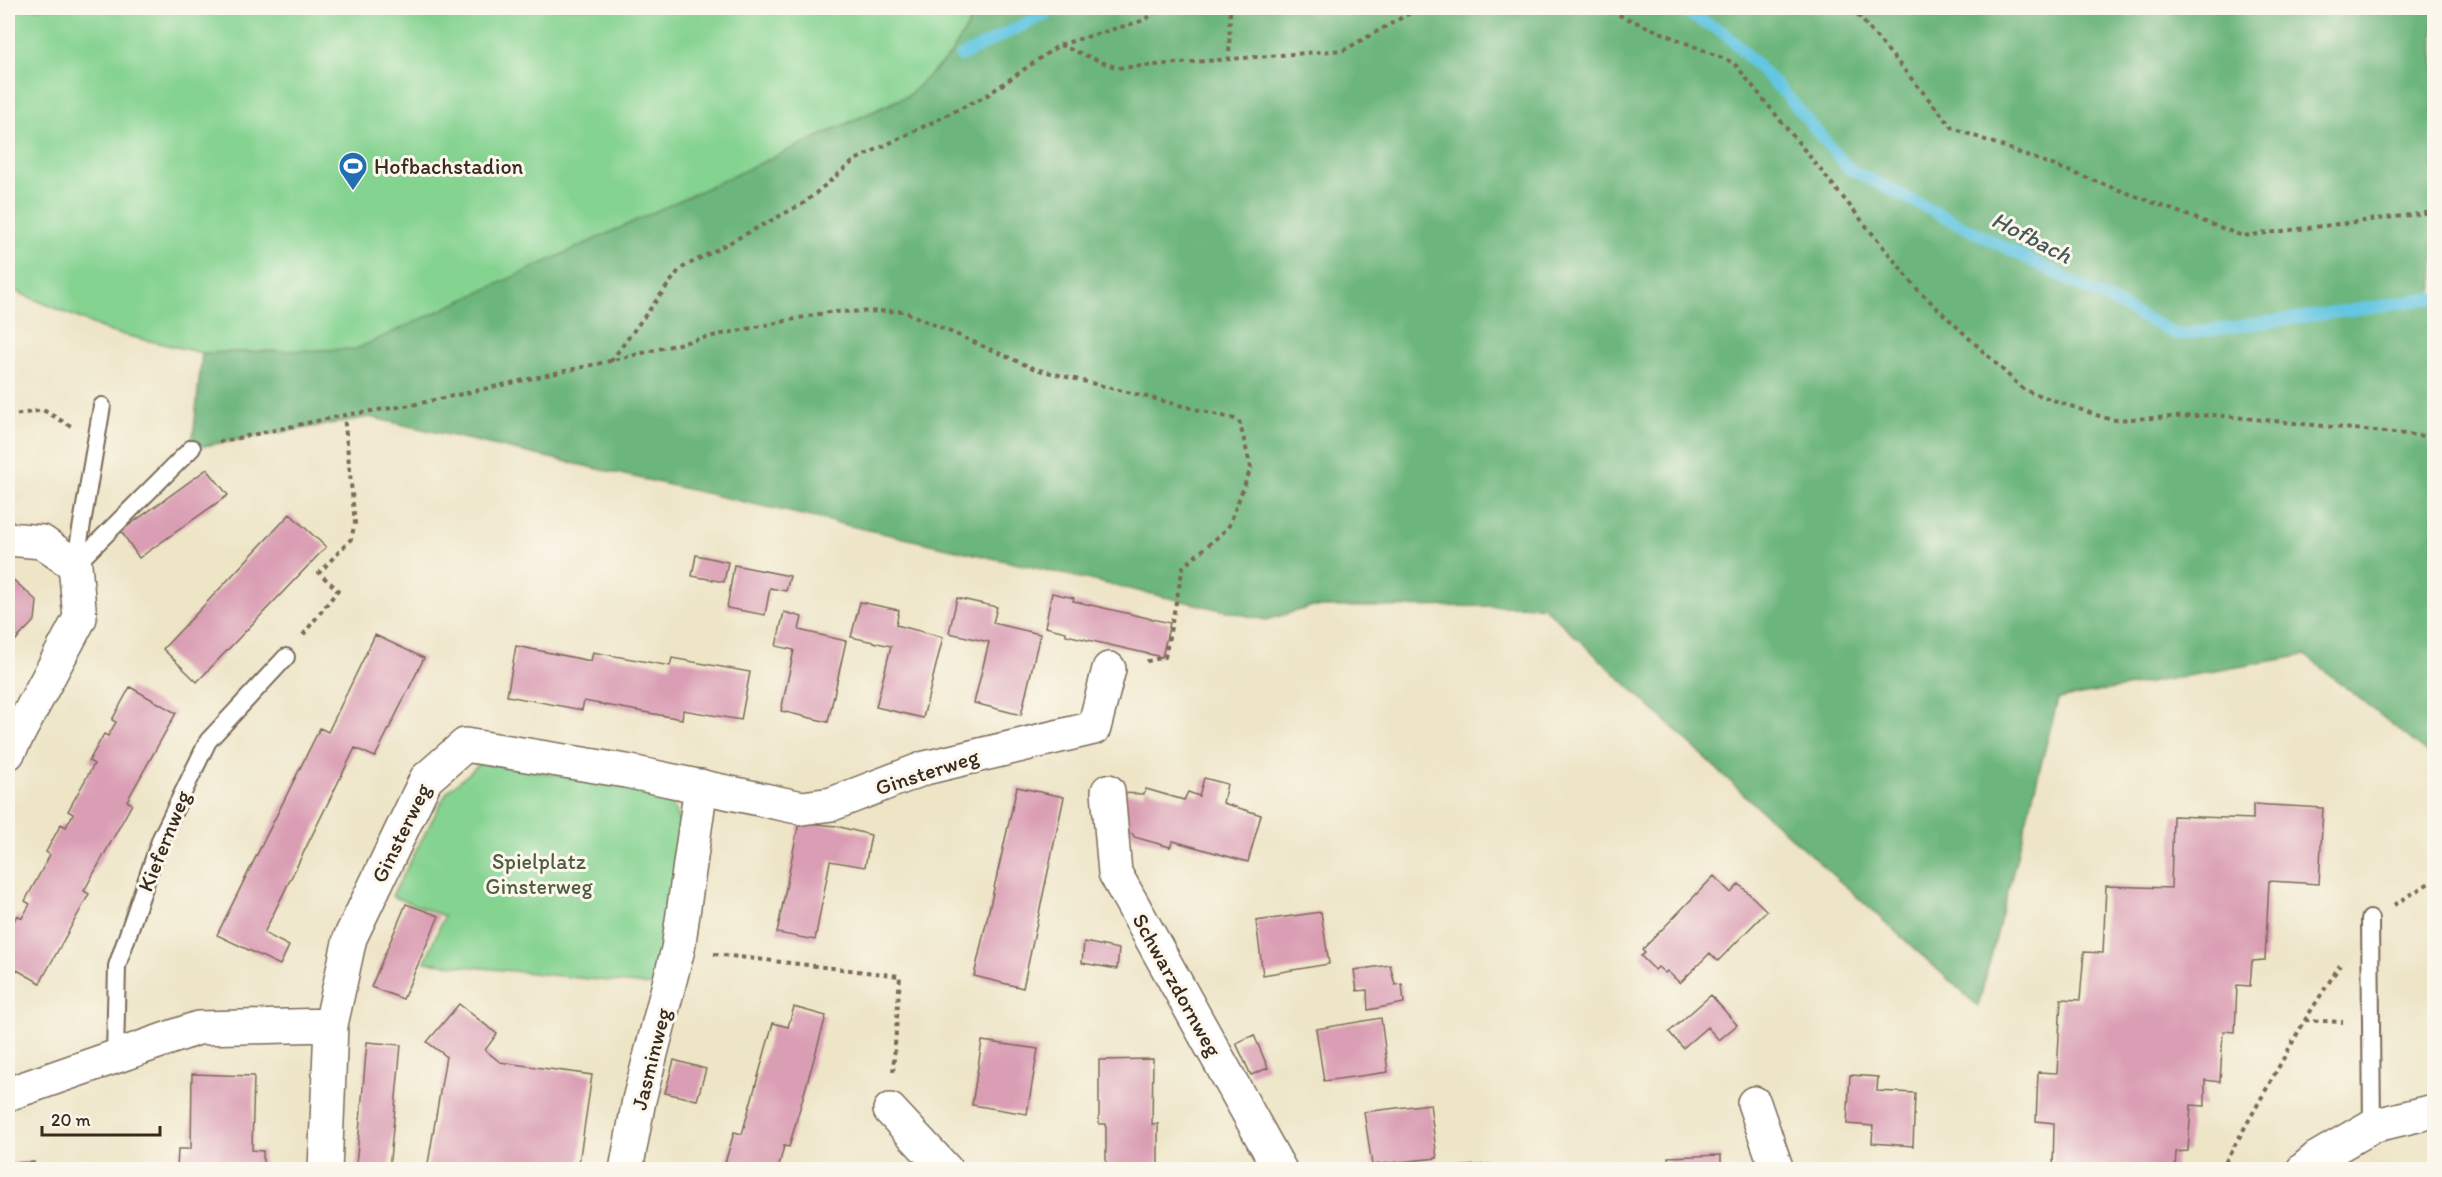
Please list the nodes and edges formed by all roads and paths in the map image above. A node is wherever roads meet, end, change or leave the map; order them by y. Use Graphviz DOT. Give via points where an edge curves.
graph roads {
  1 [pos="1160,8"];
  2 [pos="1230,8"];
  3 [pos="1419,8"];
  4 [pos="1602,8"];
  5 [pos="1852,8"];
  6 [pos="1059,45"];
  7 [pos="1228,61"];
  8 [pos="2434,212"];
  9 [pos="610,361"];
  10 [pos="102,406"];
  11 [pos="344,415"];
  12 [pos="8,416"];
  13 [pos="2434,437"];
  14 [pos="95,439"];
  15 [pos="192,448"];
  16 [pos="8,539"];
  17 [pos="75,565"];
  18 [pos="286,657"];
  19 [pos="1109,669"];
  20 [pos="8,753"];
  21 [pos="701,786"];
  22 [pos="1108,791"];
  23 [pos="2434,880"];
  24 [pos="2370,920"];
  25 [pos="678,949"];
  26 [pos="2305,1020"];
  27 [pos="2370,1023"];
  28 [pos="331,1025"];
  29 [pos="115,1056"];
  30 [pos="8,1094"];
  31 [pos="1754,1103"];
  32 [pos="890,1110"];
  33 [pos="2434,1112"];
  34 [pos="2372,1126"];
  35 [pos="325,1170"];
  36 [pos="626,1170"];
  37 [pos="946,1170"];
  38 [pos="1280,1170"];
  39 [pos="1777,1170"];
  40 [pos="2221,1170"];
  41 [pos="2304,1170"];
  1 -- 6 [label="path" via="1145,20"];
  2 -- 7 [label="path"];
  3 -- 7 [label="path" via="1344,50"];
  4 -- 13 [label="path" via="1734,63 1918,290 2024,390 2111,420 2214,415"];
  5 -- 8 [label="path" via="1953,128 2243,236"];
  6 -- 7 [label="path" via="1117,68"];
  6 -- 9 [label="path" via="986,96 855,160 804,203 680,269"];
  9 -- 11 [label="path" via="412,405"];
  9 -- 19 [label="path" via="829,312 903,311 1035,369 1239,420 1251,468 1228,528 1183,567 1165,657"];
  10 -- 14 [label="lane"];
  11 -- 15 [label="path"];
  11 -- 18 [label="path" via="355,523 351,539 319,573 338,590"];
  12 -- 14 [label="path" via="43,410"];
  14 -- 17 [label="lane"];
  15 -- 17 [label="lane"];
  16 -- 17 [label="street" via="42,542"];
  17 -- 20 [label="street" via="80,618"];
  18 -- 29 [label="lane, Kiefernweg" via="208,741 161,838 117,966"];
  19 -- 21 [label="street, Ginsterweg" via="1094,728 925,768 832,804 802,808"];
  21 -- 25 [label="street"];
  21 -- 28 [label="street, Ginsterweg" via="465,745 426,778 350,938"];
  22 -- 38 [label="street, Schwarzdornweg" via="1115,873"];
  23 -- 24 [label="path"];
  24 -- 26 [label="path"];
  24 -- 27 [label="lane"];
  25 -- 32 [label="path" via="900,976"];
  25 -- 36 [label="street, Jasminweg" via="639,1100"];
  26 -- 27 [label="path"];
  26 -- 40 [label="path"];
  27 -- 34 [label="lane"];
  28 -- 29 [label="street" via="198,1028"];
  28 -- 35 [label="street, Ginsterweg"];
  29 -- 30 [label="street"];
  31 -- 39 [label="street"];
  32 -- 37 [label="street"];
  33 -- 34 [label="street"];
  34 -- 41 [label="street" via="2317,1158"];
}
